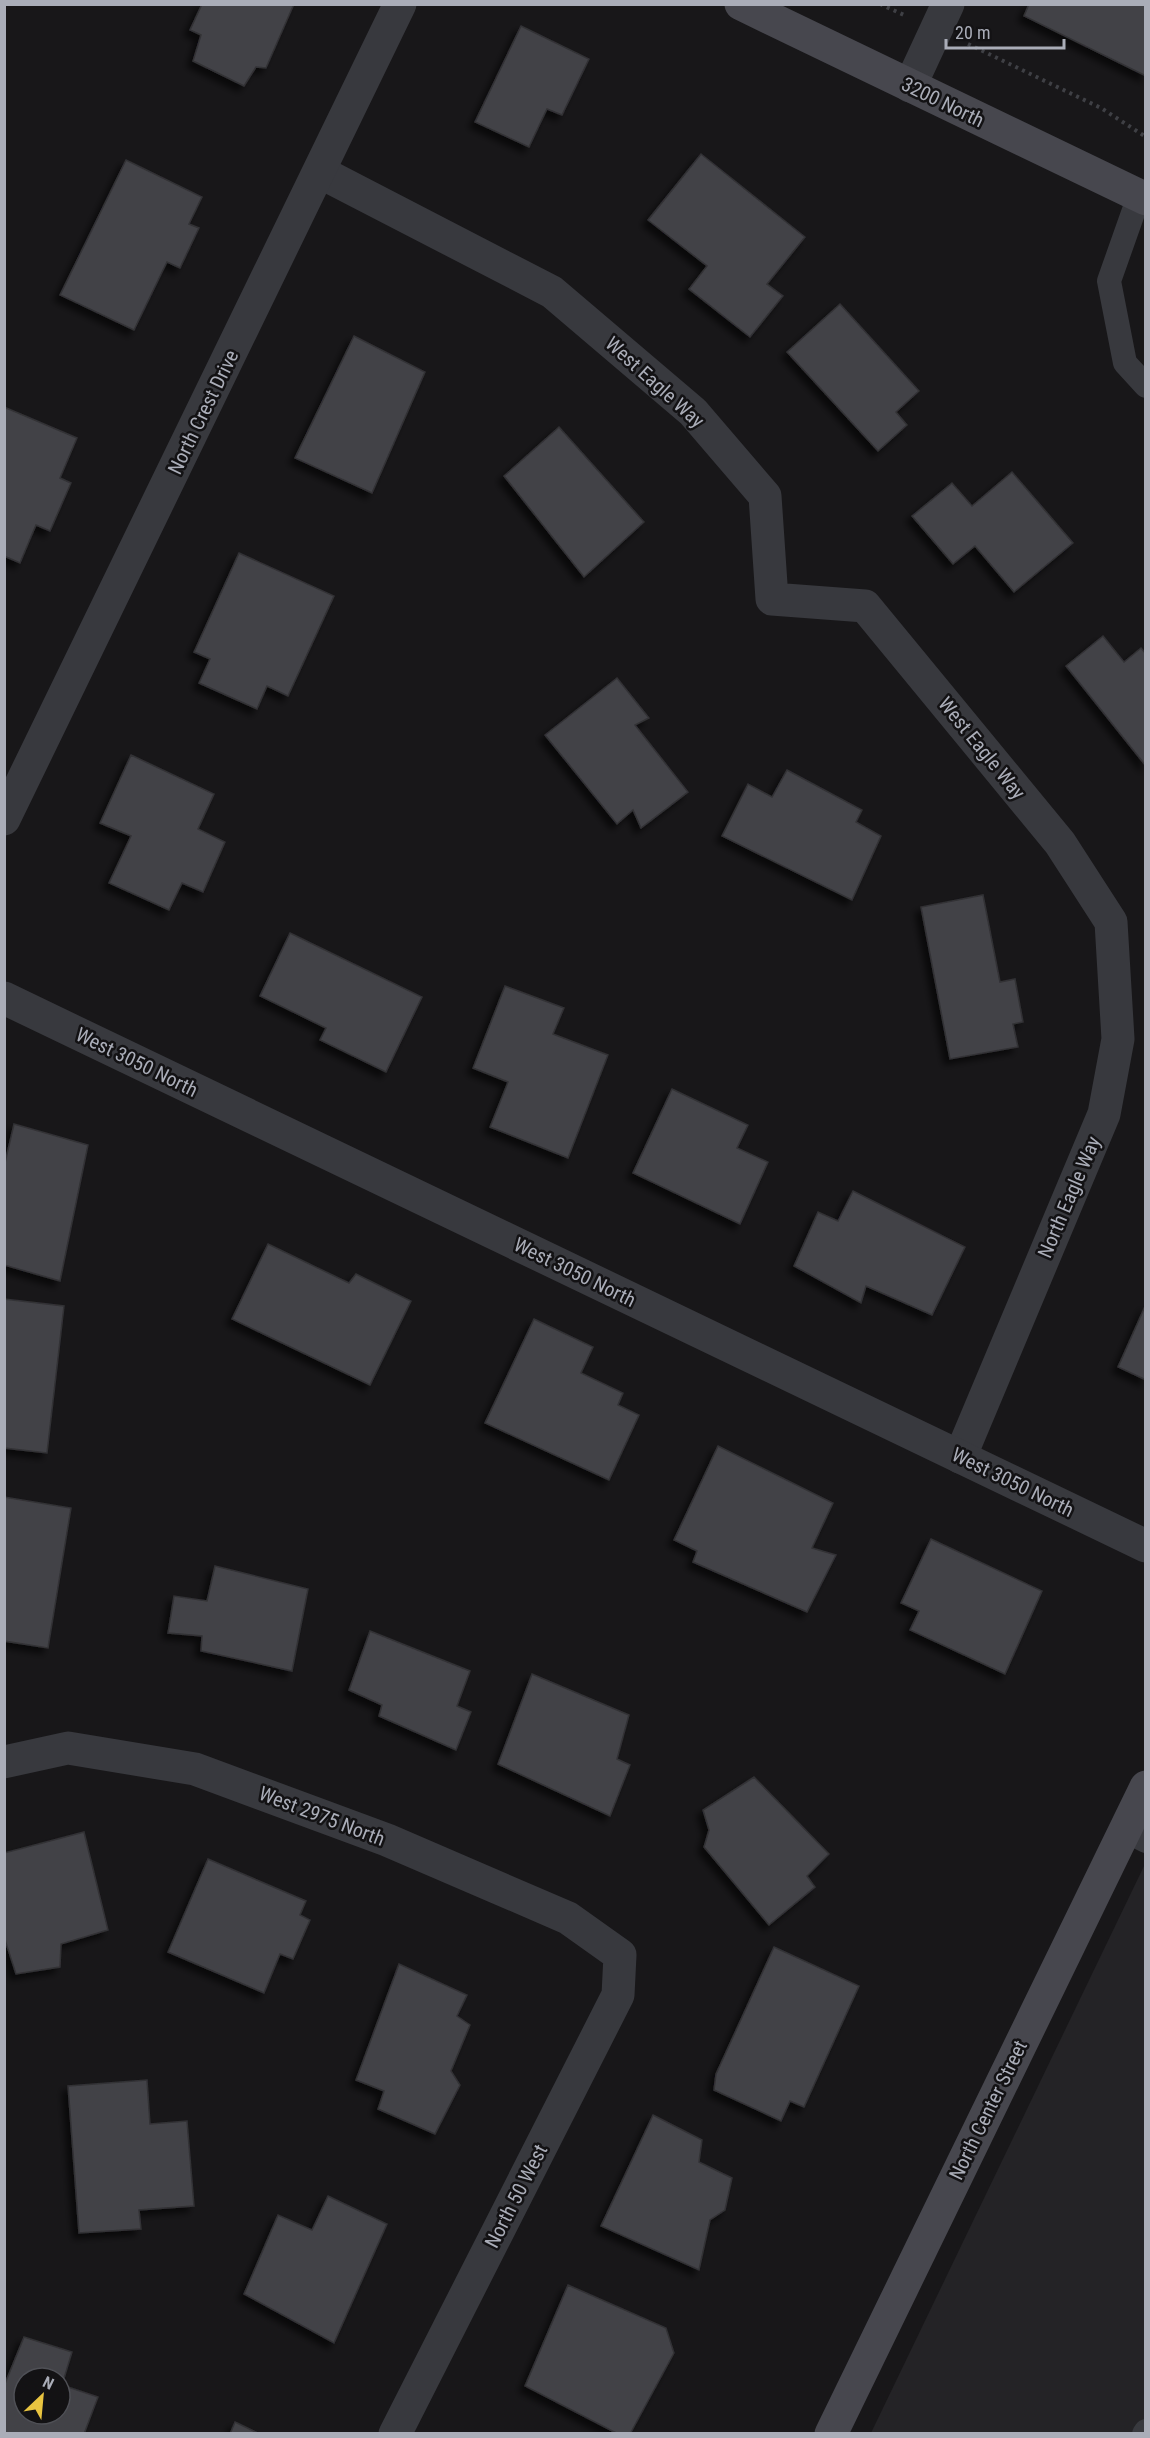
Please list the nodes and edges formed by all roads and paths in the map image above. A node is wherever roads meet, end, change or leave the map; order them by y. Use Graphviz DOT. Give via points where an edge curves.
graph roads {
  1 [pos="400,4"];
  2 [pos="741,4"];
  3 [pos="880,4"];
  4 [pos="948,4"];
  5 [pos="889,9"];
  6 [pos="980,50"];
  7 [pos="910,86"];
  8 [pos="1146,137"];
  9 [pos="320,172"];
  10 [pos="1142,198"];
  11 [pos="1146,386"];
  12 [pos="4,819"];
  13 [pos="1111,922"];
  14 [pos="4,998"];
  15 [pos="960,1457"];
  16 [pos="1146,1546"];
  17 [pos="4,1762"];
  18 [pos="1146,1786"];
  19 [pos="1135,1835"];
  20 [pos="620,1955"];
  21 [pos="395,2433"];
  22 [pos="831,2433"];
  1 -- 9 [label="street, North Crest Drive"];
  2 -- 7 [label="street, 3200 North"];
  3 -- 5 [label="path"];
  4 -- 7 [label="street"];
  6 -- 8 [label="path" via="1101,108"];
  7 -- 10 [label="street, 3200 North"];
  9 -- 12 [label="street, North Crest Drive"];
  9 -- 13 [label="street, West Eagle Way" via="552,292 693,412 765,496 771,599 865,606 1060,843"];
  10 -- 11 [label="lane" via="1109,281 1125,363"];
  13 -- 15 [label="street, North Eagle Way" via="1118,1039 1104,1114"];
  14 -- 15 [label="street, West 3050 North"];
  15 -- 16 [label="street, West 3050 North"];
  17 -- 20 [label="street, West 2975 North" via="68,1748 195,1769 387,1840 568,1918"];
  18 -- 19 [label="street, North Center Street"];
  19 -- 22 [label="street, North Center Street"];
  20 -- 21 [label="street, North 50 West" via="618,1995"];
}
